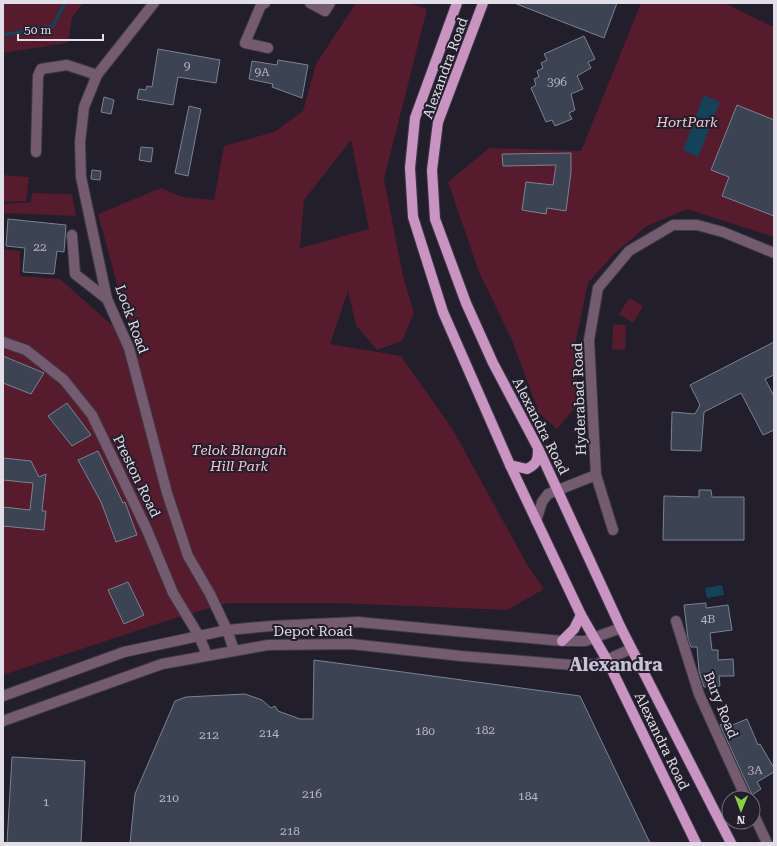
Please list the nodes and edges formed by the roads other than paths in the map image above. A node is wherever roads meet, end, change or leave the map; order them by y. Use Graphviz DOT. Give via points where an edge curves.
graph roads {
  1 [pos="154,3"];
  2 [pos="310,3"];
  3 [pos="330,3"];
  4 [pos="457,3"];
  5 [pos="484,3"];
  6 [pos="260,4"];
  7 [pos="268,48"];
  8 [pos="97,75"];
  9 [pos="36,152"];
  10 [pos="72,235"];
  11 [pos="774,253"];
  12 [pos="107,299"];
  13 [pos="3,342"];
  14 [pos="538,448"];
  15 [pos="510,465"];
  16 [pos="596,475"];
  17 [pos="558,491"];
  18 [pos="536,521"];
  19 [pos="613,530"];
  20 [pos="581,615"];
  21 [pos="676,621"];
  22 [pos="620,628"];
  23 [pos="227,630"];
  24 [pos="199,636"];
  25 [pos="594,638"];
  26 [pos="562,641"];
  27 [pos="631,649"];
  28 [pos="234,650"];
  29 [pos="207,655"];
  30 [pos="607,660"];
  31 [pos="3,696"];
  32 [pos="3,721"];
  33 [pos="742,790"];
  34 [pos="761,830"];
  35 [pos="696,843"];
  36 [pos="731,843"];
  37 [pos="767,843"];
  1 -- 8 [label="street, Lock Road"];
  2 -- 3 [label="street" via="325,11"];
  4 -- 15 [label="main road, Alexandra Road" via="415,118 410,168 413,217 443,312"];
  5 -- 14 [label="main road, Alexandra Road" via="438,122 432,170 435,219 469,310 493,363"];
  6 -- 7 [label="street" via="245,44"];
  8 -- 9 [label="street" via="67,65 41,69 38,76"];
  8 -- 12 [label="street, Lock Road" via="84,107 80,142 81,177"];
  10 -- 12 [label="street" via="76,274"];
  11 -- 16 [label="street, Hyderabad Road" via="723,232 697,225 673,225 629,251 598,288 589,340"];
  12 -- 23 [label="street, Lock Road" via="129,348 167,493 188,556"];
  13 -- 24 [label="street, Preston Road" via="26,350 64,380 92,415 174,593"];
  14 -- 15 [label="main road" via="538,459 534,466 526,469"];
  14 -- 17 [label="main road, Alexandra Road"];
  15 -- 18 [label="main road, Alexandra Road"];
  16 -- 17 [label="street, Hyderabad Road"];
  16 -- 19 [label="street, Hyderabad Road"];
  17 -- 18 [label="street, Hyderabad Road" via="548,494 542,502"];
  17 -- 22 [label="main road, Alexandra Road"];
  18 -- 20 [label="main road, Alexandra Road"];
  20 -- 25 [label="main road, Alexandra Road"];
  20 -- 26 [label="main road"];
  21 -- 33 [label="street, Bury Road" via="699,694"];
  22 -- 25 [label="street, Depot Road"];
  22 -- 27 [label="main road, Alexandra Road"];
  23 -- 24 [label="street, Depot Road"];
  23 -- 26 [label="street, Depot Road" via="358,622"];
  23 -- 28 [label="street, Lock Road"];
  24 -- 29 [label="street, Preston Road"];
  24 -- 31 [label="street, Depot Road" via="124,652"];
  25 -- 26 [label="street, Depot Road" via="586,641"];
  25 -- 30 [label="main road, Alexandra Road"];
  27 -- 30 [label="street, Depot Road"];
  27 -- 36 [label="main road, Alexandra Road"];
  28 -- 29 [label="street, Depot Road"];
  28 -- 30 [label="street, Depot Road" via="268,645 351,644 572,665 597,664"];
  29 -- 32 [label="street, Depot Road" via="162,664"];
  30 -- 35 [label="main road, Alexandra Road"];
  34 -- 37 [label="street"];
}
